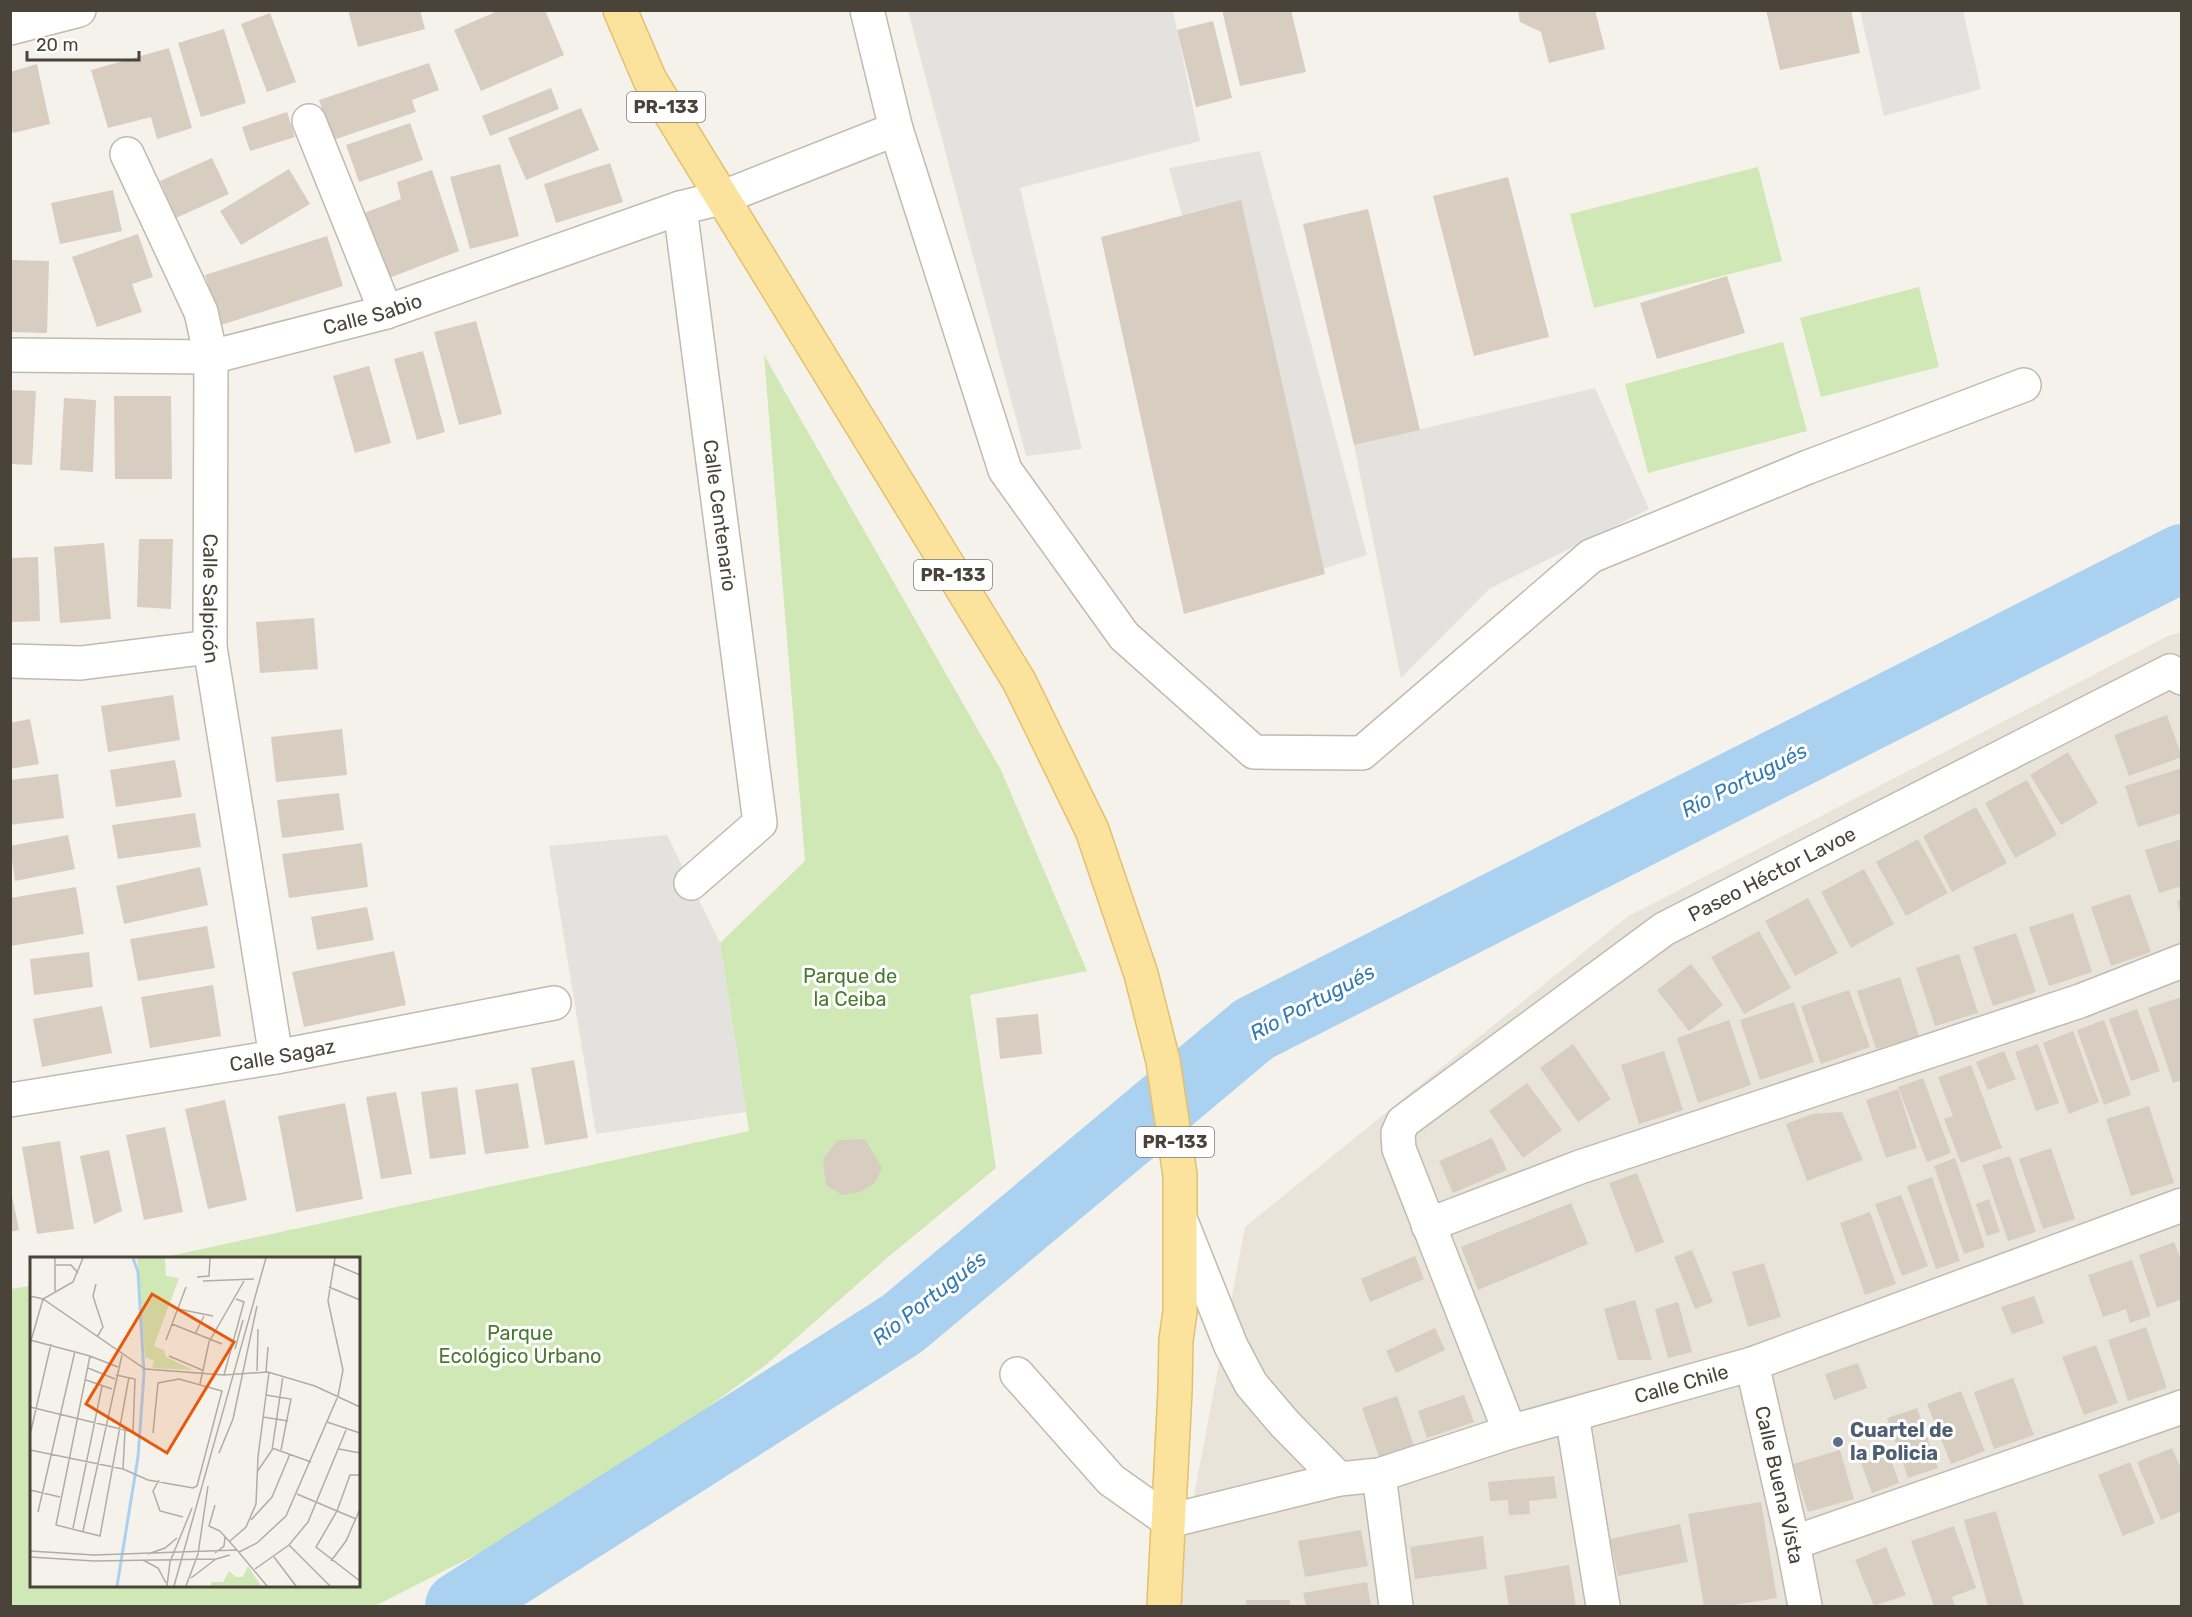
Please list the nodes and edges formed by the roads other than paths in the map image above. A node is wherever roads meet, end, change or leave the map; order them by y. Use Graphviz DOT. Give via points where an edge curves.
graph roads {
  1 [pos="79,10"];
  2 [pos="620,10"];
  3 [pos="867,10"];
  4 [pos="10,28"];
  5 [pos="309,121"];
  6 [pos="896,129"];
  7 [pos="127,154"];
  8 [pos="721,198"];
  9 [pos="680,208"];
  10 [pos="386,312"];
  11 [pos="10,355"];
  12 [pos="211,357"];
  13 [pos="2024,385"];
  14 [pos="210,647"];
  15 [pos="10,661"];
  16 [pos="2181,678"];
  17 [pos="691,883"];
  18 [pos="2181,961"];
  19 [pos="554,1003"];
  20 [pos="276,1056"];
  21 [pos="10,1100"];
  22 [pos="2181,1205"];
  23 [pos="1181,1221"];
  24 [pos="1428,1225"];
  25 [pos="1752,1364"];
  26 [pos="1017,1374"];
  27 [pos="2181,1407"];
  28 [pos="1572,1415"];
  29 [pos="1510,1432"];
  30 [pos="1379,1475"];
  31 [pos="1339,1479"];
  32 [pos="1169,1521"];
  33 [pos="1793,1544"];
  34 [pos="1164,1606"];
  35 [pos="1396,1606"];
  36 [pos="1603,1606"];
  37 [pos="1805,1606"];
  1 -- 4 [label="street"];
  2 -- 8 [label="main road, PR-133" via="650,80"];
  3 -- 6 [label="street"];
  5 -- 10 [label="street"];
  6 -- 8 [label="street, Calle Sabio"];
  6 -- 13 [label="street" via="1005,470 1124,636 1254,752 1362,753 1591,556 1808,467"];
  7 -- 12 [label="street, Calle Salpicón" via="201,312"];
  8 -- 9 [label="street, Calle Sabio"];
  8 -- 23 [label="main road, PR-133" via="1019,681 1092,830 1141,975 1163,1061 1180,1175"];
  9 -- 10 [label="street, Calle Sabio"];
  9 -- 17 [label="street, Calle Centenario" via="760,823"];
  10 -- 12 [label="street, Calle Sabio"];
  11 -- 12 [label="street, Calle Sabio"];
  12 -- 14 [label="street, Calle Salpicón"];
  14 -- 15 [label="street" via="81,663"];
  14 -- 20 [label="street, Calle Salpicón"];
  16 -- 24 [label="street, Paseo Héctor Lavoe" via="2170,671 1664,929 1403,1122 1398,1133 1399,1149"];
  18 -- 24 [label="street" via="2079,1001 1580,1167"];
  19 -- 20 [label="street, Calle Sagaz"];
  20 -- 21 [label="street, Calle Sagaz"];
  22 -- 25 [label="street, Calle Chile"];
  23 -- 31 [label="street" via="1231,1346 1251,1384"];
  23 -- 32 [label="main road, PR-133"];
  24 -- 29 [label="street"];
  25 -- 28 [label="street, Calle Chile"];
  25 -- 33 [label="street, Calle Buena Vista"];
  26 -- 32 [label="street" via="1111,1480"];
  27 -- 33 [label="street"];
  28 -- 29 [label="street, Calle Chile"];
  28 -- 36 [label="street"];
  29 -- 30 [label="street, Calle Chile"];
  30 -- 31 [label="street, Calle Chile"];
  30 -- 35 [label="street"];
  31 -- 32 [label="street, Calle Chile"];
  32 -- 34 [label="main road, PR-133"];
  33 -- 37 [label="street, Calle Buena Vista"];
}
